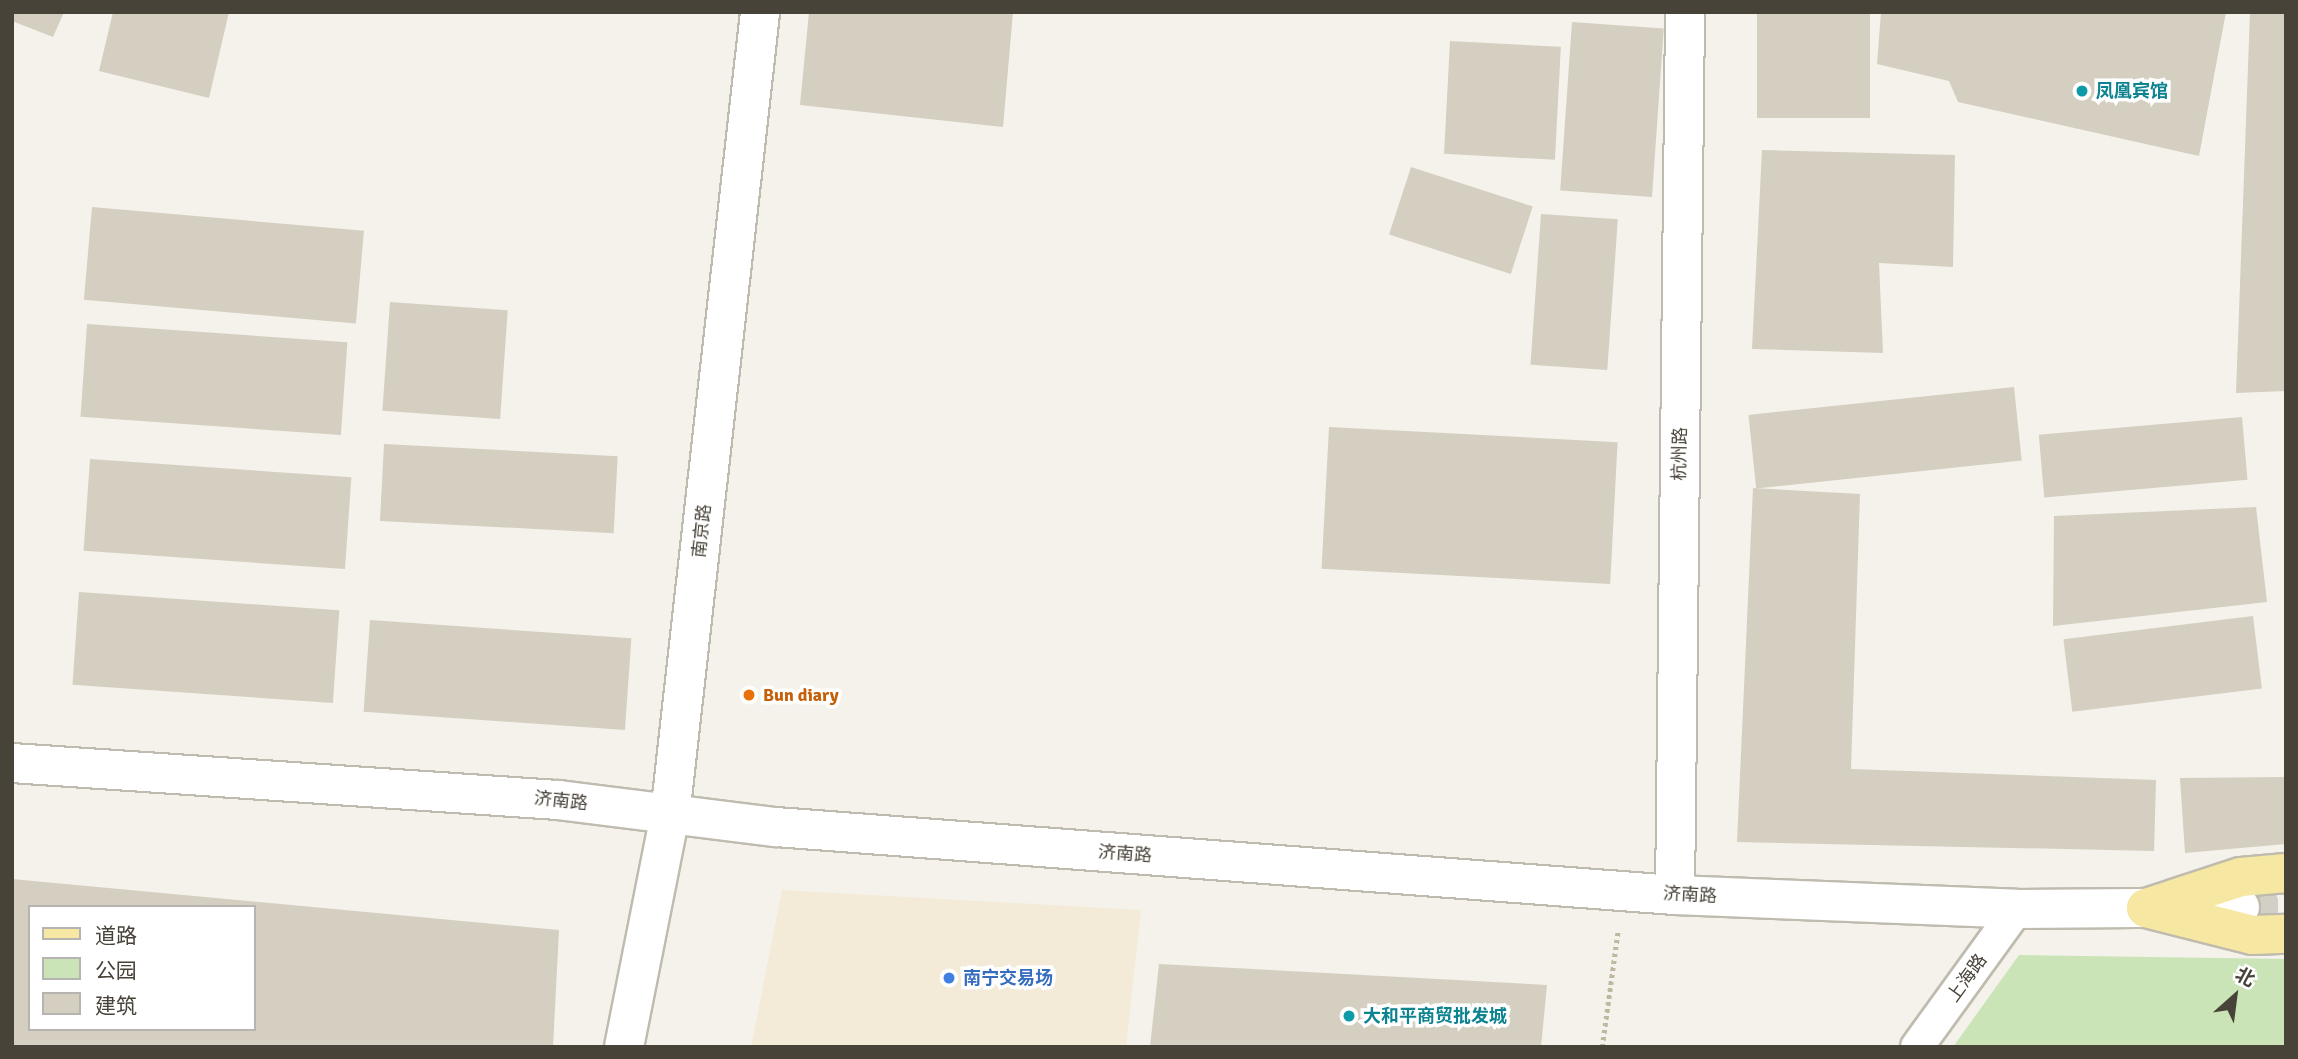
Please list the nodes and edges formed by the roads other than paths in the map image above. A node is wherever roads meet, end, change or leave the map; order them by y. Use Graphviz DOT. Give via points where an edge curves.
graph roads {
  1 [pos="760,12"];
  2 [pos="1685,12"];
  3 [pos="12,763"];
  4 [pos="670,816"];
  5 [pos="2286,873"];
  6 [pos="1675,895"];
  7 [pos="2240,907"];
  8 [pos="2146,908"];
  9 [pos="2017,909"];
  10 [pos="2286,934"];
  11 [pos="624,1047"];
  12 [pos="1917,1047"];
  1 -- 4 [label="street, 南京路"];
  2 -- 6 [label="street, 杭州路"];
  3 -- 4 [label="street, 济南路" via="558,800"];
  4 -- 6 [label="street, 济南路"];
  4 -- 11 [label="street, 南京路"];
  5 -- 8 [label="main road" via="2241,877"];
  6 -- 9 [label="street, 济南路"];
  7 -- 8 [label="street, 济南路"];
  8 -- 9 [label="street, 济南路"];
  8 -- 10 [label="main road" via="2253,935"];
  9 -- 12 [label="street, 上海路"];
}
